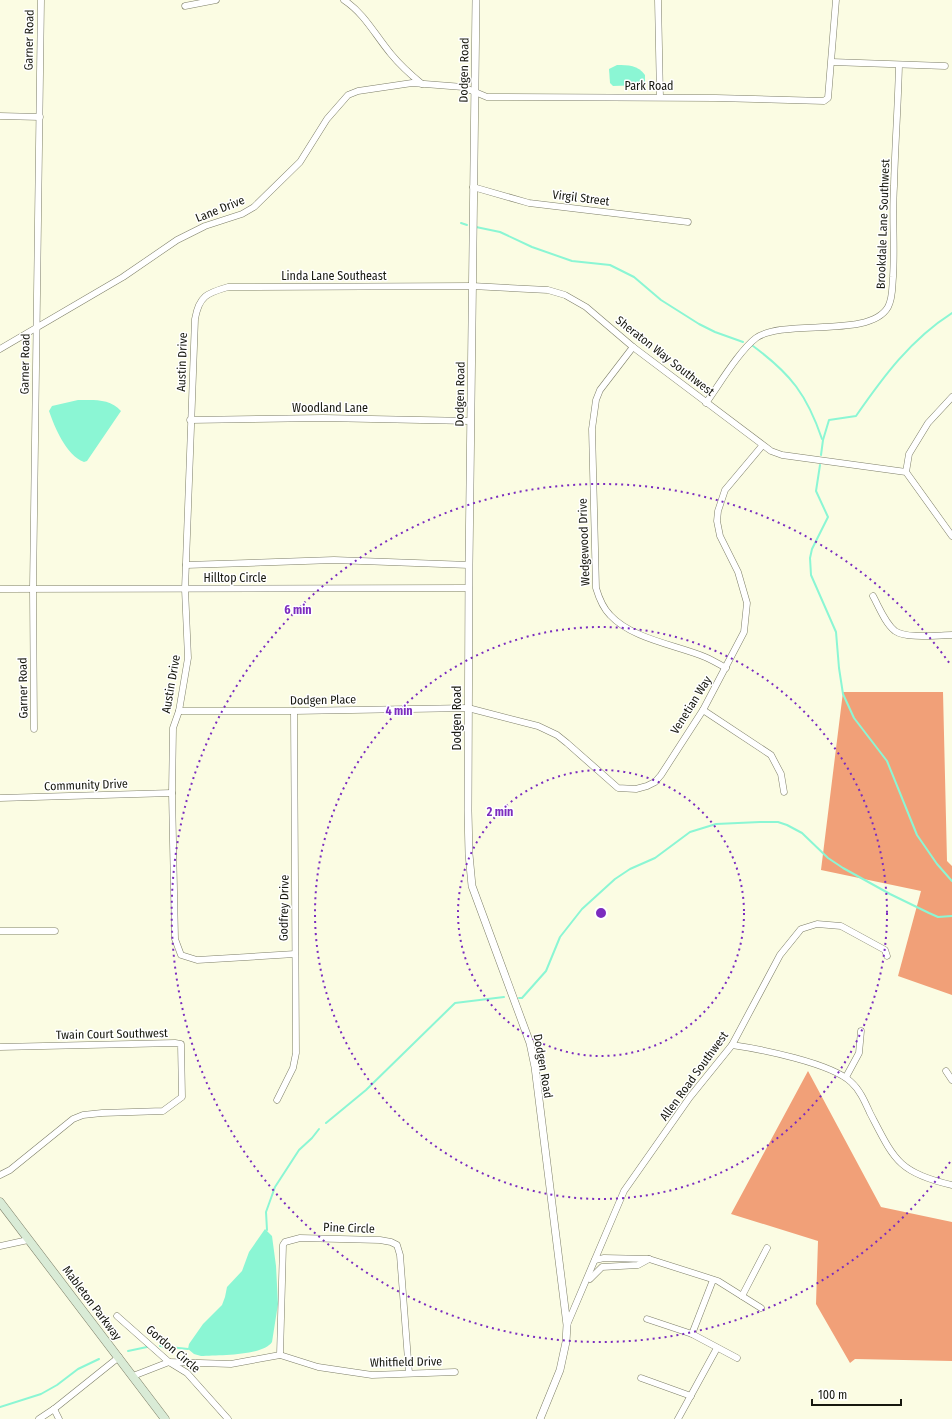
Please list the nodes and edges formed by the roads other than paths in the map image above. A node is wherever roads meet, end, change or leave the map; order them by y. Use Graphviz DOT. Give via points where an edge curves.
graph roads {
  1 [pos="41,0"];
  2 [pos="216,0"];
  3 [pos="344,0"];
  4 [pos="476,0"];
  5 [pos="658,0"];
  6 [pos="836,0"];
  7 [pos="185,6"];
  8 [pos="832,62"];
  9 [pos="899,65"];
  10 [pos="945,66"];
  11 [pos="422,84"];
  12 [pos="474,92"];
  13 [pos="660,97"];
  14 [pos="0,116"];
  15 [pos="40,117"];
  16 [pos="473,187"];
  17 [pos="688,222"];
  18 [pos="472,286"];
  19 [pos="201,301"];
  20 [pos="37,327"];
  21 [pos="633,347"];
  22 [pos="0,349"];
  23 [pos="952,398"];
  24 [pos="706,403"];
  25 [pos="190,420"];
  26 [pos="470,421"];
  27 [pos="762,446"];
  28 [pos="906,472"];
  29 [pos="952,536"];
  30 [pos="186,565"];
  31 [pos="468,565"];
  32 [pos="469,588"];
  33 [pos="0,589"];
  34 [pos="33,589"];
  35 [pos="185,589"];
  36 [pos="873,596"];
  37 [pos="952,635"];
  38 [pos="726,668"];
  39 [pos="468,708"];
  40 [pos="703,710"];
  41 [pos="179,711"];
  42 [pos="294,711"];
  43 [pos="34,729"];
  44 [pos="784,792"];
  45 [pos="172,793"];
  46 [pos="0,798"];
  47 [pos="0,931"];
  48 [pos="55,932"];
  49 [pos="295,954"];
  50 [pos="887,956"];
  51 [pos="861,1031"];
  52 [pos="732,1045"];
  53 [pos="0,1047"];
  54 [pos="946,1071"];
  55 [pos="846,1077"];
  56 [pos="952,1080"];
  57 [pos="277,1100"];
  58 [pos="0,1175"];
  59 [pos="952,1185"];
  60 [pos="0,1202"];
  61 [pos="28,1240"];
  62 [pos="0,1246"];
  63 [pos="767,1248"];
  64 [pos="624,1258"];
  65 [pos="649,1259"];
  66 [pos="595,1260"];
  67 [pos="623,1266"];
  68 [pos="602,1267"];
  69 [pos="713,1280"];
  70 [pos="584,1286"];
  71 [pos="742,1296"];
  72 [pos="760,1308"];
  73 [pos="117,1316"];
  74 [pos="647,1319"];
  75 [pos="567,1326"];
  76 [pos="692,1334"];
  77 [pos="718,1348"];
  78 [pos="280,1355"];
  79 [pos="119,1357"];
  80 [pos="736,1358"];
  81 [pos="169,1362"];
  82 [pos="455,1372"];
  83 [pos="409,1373"];
  84 [pos="133,1376"];
  85 [pos="641,1378"];
  86 [pos="691,1396"];
  87 [pos="54,1410"];
  88 [pos="39,1419"];
  89 [pos="59,1419"];
  90 [pos="164,1419"];
  91 [pos="228,1419"];
  92 [pos="540,1419"];
  93 [pos="678,1419"];
  1 -- 15 [label="street, Garner Road" via="38,96"];
  2 -- 7 [label="street"];
  3 -- 11 [label="street" via="352,5 391,54"];
  4 -- 12 [label="street, Dodgen Road"];
  5 -- 13 [label="street"];
  6 -- 8 [label="street"];
  8 -- 9 [label="street"];
  8 -- 13 [label="street, Park Road" via="828,98 824,101"];
  9 -- 10 [label="street"];
  9 -- 24 [label="street, Brookdale Lane Southwest" via="894,187 895,252 892,294 888,307 879,316 859,323 834,328 801,328 759,336 747,346"];
  11 -- 12 [label="street, Lane Drive" via="463,87"];
  11 -- 20 [label="street, Lane Drive" via="358,90 348,95 327,119 300,162 254,207 177,240 123,277"];
  12 -- 13 [label="street, Park Road" via="487,97"];
  12 -- 16 [label="street, Dodgen Road"];
  14 -- 15 [label="street"];
  15 -- 20 [label="street, Garner Road"];
  16 -- 17 [label="street, Virgil Street" via="528,203"];
  16 -- 18 [label="street, Dodgen Road"];
  18 -- 19 [label="street, Linda Lane Southeast" via="228,287 207,294"];
  18 -- 21 [label="street, Sheraton Way Southwest" via="548,290 565,295 586,307"];
  18 -- 26 [label="street, Dodgen Road"];
  19 -- 25 [label="street, Austin Drive" via="196,309 195,319"];
  20 -- 22 [label="street, Lane Drive"];
  20 -- 34 [label="street, Garner Road"];
  21 -- 24 [label="street, Sheraton Way Southwest"];
  21 -- 38 [label="street, Wedgewood Drive" via="600,390 596,400 592,430 596,588 602,605 620,624 673,647 705,656"];
  23 -- 28 [label="street" via="928,423 909,454"];
  24 -- 27 [label="street, Sheraton Way Southwest"];
  25 -- 26 [label="street, Woodland Lane" via="323,418"];
  25 -- 30 [label="street, Austin Drive"];
  26 -- 31 [label="street, Dodgen Road"];
  27 -- 28 [label="street, Sheraton Way Southwest" via="782,455"];
  27 -- 38 [label="street, Venetian Way" via="725,490 718,511 720,536 738,572 747,603 744,632"];
  28 -- 29 [label="street"];
  30 -- 31 [label="street" via="334,560"];
  30 -- 35 [label="street, Austin Drive"];
  31 -- 32 [label="street, Dodgen Road"];
  32 -- 35 [label="street, Hilltop Circle"];
  32 -- 39 [label="street, Dodgen Road"];
  33 -- 34 [label="street, Hilltop Circle"];
  34 -- 35 [label="street, Hilltop Circle"];
  34 -- 43 [label="street, Garner Road"];
  35 -- 41 [label="street, Austin Drive" via="188,658"];
  36 -- 37 [label="street" via="888,623 896,631 905,635"];
  38 -- 40 [label="street, Venetian Way"];
  39 -- 40 [label="street, Venetian Way" via="548,730 567,743 611,784 618,788 636,789 655,782 661,775"];
  39 -- 42 [label="street, Dodgen Place"];
  39 -- 75 [label="street, Dodgen Road" via="468,811 472,886 530,1043"];
  40 -- 44 [label="street" via="771,755 781,774"];
  41 -- 42 [label="street, Dodgen Place"];
  41 -- 45 [label="street, Austin Drive" via="173,728"];
  42 -- 49 [label="street, Godfrey Drive"];
  45 -- 46 [label="street, Community Drive"];
  45 -- 49 [label="street, Austin Drive" via="175,939 181,955 197,960"];
  47 -- 48 [label="street"];
  49 -- 57 [label="street, Godfrey Drive" via="296,1053 293,1068"];
  50 -- 52 [label="street, Allen Road Southwest" via="885,950 841,926 817,924 801,929 780,955"];
  51 -- 55 [label="street" via="859,1053"];
  52 -- 55 [label="street" via="813,1064"];
  52 -- 66 [label="street, Allen Road Southwest" via="690,1098 624,1191"];
  53 -- 58 [label="street, Twain Court Southwest" via="175,1043 181,1044 182,1053 182,1097 168,1109 83,1115 74,1119 10,1170"];
  54 -- 56 [label="street"];
  55 -- 59 [label="street" via="862,1097 899,1162 915,1174"];
  60 -- 61 [label="main road, Mableton Parkway"];
  61 -- 62 [label="street"];
  61 -- 79 [label="main road, Mableton Parkway"];
  63 -- 71 [label="street"];
  64 -- 65 [label="street"];
  64 -- 66 [label="street"];
  64 -- 67 [label="street"];
  65 -- 67 [label="street" via="638,1265"];
  65 -- 69 [label="street"];
  66 -- 68 [label="street"];
  66 -- 70 [label="street, Allen Road Southwest"];
  67 -- 68 [label="street"];
  68 -- 70 [label="street"];
  69 -- 71 [label="street"];
  69 -- 76 [label="street"];
  70 -- 75 [label="street, Allen Road Southwest"];
  71 -- 72 [label="street"];
  73 -- 81 [label="street, Gordon Circle"];
  74 -- 76 [label="street"];
  75 -- 92 [label="street, Dodgen Road" via="560,1370"];
  76 -- 77 [label="street"];
  77 -- 80 [label="street"];
  77 -- 86 [label="street"];
  78 -- 81 [label="street, Whitfield Drive" via="231,1364"];
  78 -- 83 [label="street, Whitfield Drive" via="318,1366 372,1375"];
  78 -- 83 [label="street, Pine Circle" via="285,1242 300,1238 380,1240 397,1245 400,1255"];
  79 -- 84 [label="main road, Mableton Parkway"];
  79 -- 87 [label="street"];
  81 -- 84 [label="street"];
  81 -- 91 [label="street, Gordon Circle" via="187,1373"];
  82 -- 83 [label="street, Whitfield Drive"];
  84 -- 90 [label="main road, Mableton Parkway"];
  85 -- 86 [label="street"];
  86 -- 93 [label="street"];
  87 -- 88 [label="street"];
  87 -- 89 [label="street"];
}
